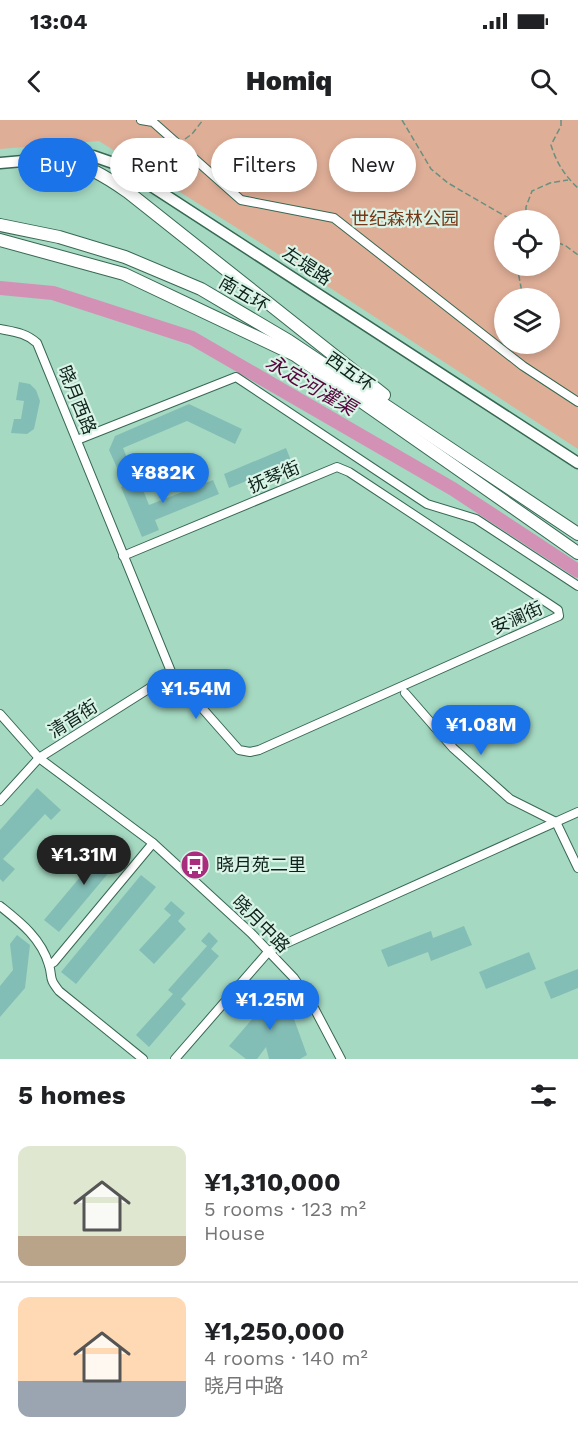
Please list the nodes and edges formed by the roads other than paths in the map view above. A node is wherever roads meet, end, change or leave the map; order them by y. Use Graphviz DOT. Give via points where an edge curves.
graph roads {
  1 [pos="141,120"];
  2 [pos="98,158"];
  3 [pos="18,161"];
  4 [pos="0,163"];
  5 [pos="98,171"];
  6 [pos="0,225"];
  7 [pos="0,240"];
  8 [pos="0,248"];
  9 [pos="80,260"];
  10 [pos="0,329"];
  11 [pos="578,402"];
  12 [pos="77,440"];
  13 [pos="446,445"];
  14 [pos="578,463"];
  15 [pos="337,468"];
  16 [pos="578,534"];
  17 [pos="578,553"];
  18 [pos="123,556"];
  19 [pos="578,586"];
  20 [pos="172,674"];
  21 [pos="405,693"];
  22 [pos="0,714"];
  23 [pos="239,750"];
  24 [pos="39,758"];
  25 [pos="0,801"];
  26 [pos="578,812"];
  27 [pos="556,822"];
  28 [pos="153,843"];
  29 [pos="578,868"];
  30 [pos="0,906"];
  31 [pos="269,951"];
  32 [pos="49,964"];
  33 [pos="143,1059"];
  34 [pos="175,1059"];
  35 [pos="341,1059"];
  1 -- 11 [label="street" via="153,122 241,200 334,218 523,366"];
  2 -- 14 [label="main road, 左堤路" via="119,165"];
  3 -- 4 [label="main road, 左堤路"];
  5 -- 13 [label="highway"];
  6 -- 13 [label="highway, 南五环" via="59,237 125,257 201,289 289,341"];
  7 -- 9 [label="highway"];
  8 -- 9 [label="highway"];
  9 -- 17 [label="highway, 西五环" via="124,274 295,356"];
  10 -- 12 [label="street, 晓月西路" via="30,336 38,343"];
  12 -- 18 [label="street, 晓月西路"];
  12 -- 19 [label="street" via="236,377 428,504 476,519"];
  13 -- 16 [label="highway"];
  15 -- 18 [label="street, 抚琴街"];
  15 -- 23 [label="street, 安澜街" via="349,471 549,603 559,616 259,750"];
  18 -- 20 [label="street, 晓月西路"];
  20 -- 23 [label="street, 晓月西路"];
  20 -- 24 [label="street, 清音街"];
  21 -- 27 [label="street" via="453,748 510,799"];
  22 -- 24 [label="street, 晓月中路"];
  24 -- 25 [label="street, 清音街"];
  24 -- 28 [label="street, 晓月中路"];
  26 -- 27 [label="street"];
  27 -- 29 [label="street"];
  27 -- 31 [label="street"];
  28 -- 31 [label="street, 晓月中路"];
  28 -- 32 [label="street"];
  30 -- 32 [label="street" via="32,932"];
  31 -- 34 [label="street"];
  31 -- 35 [label="street, 晓月中路" via="300,988"];
  32 -- 33 [label="street" via="50,980 59,991"];
}
